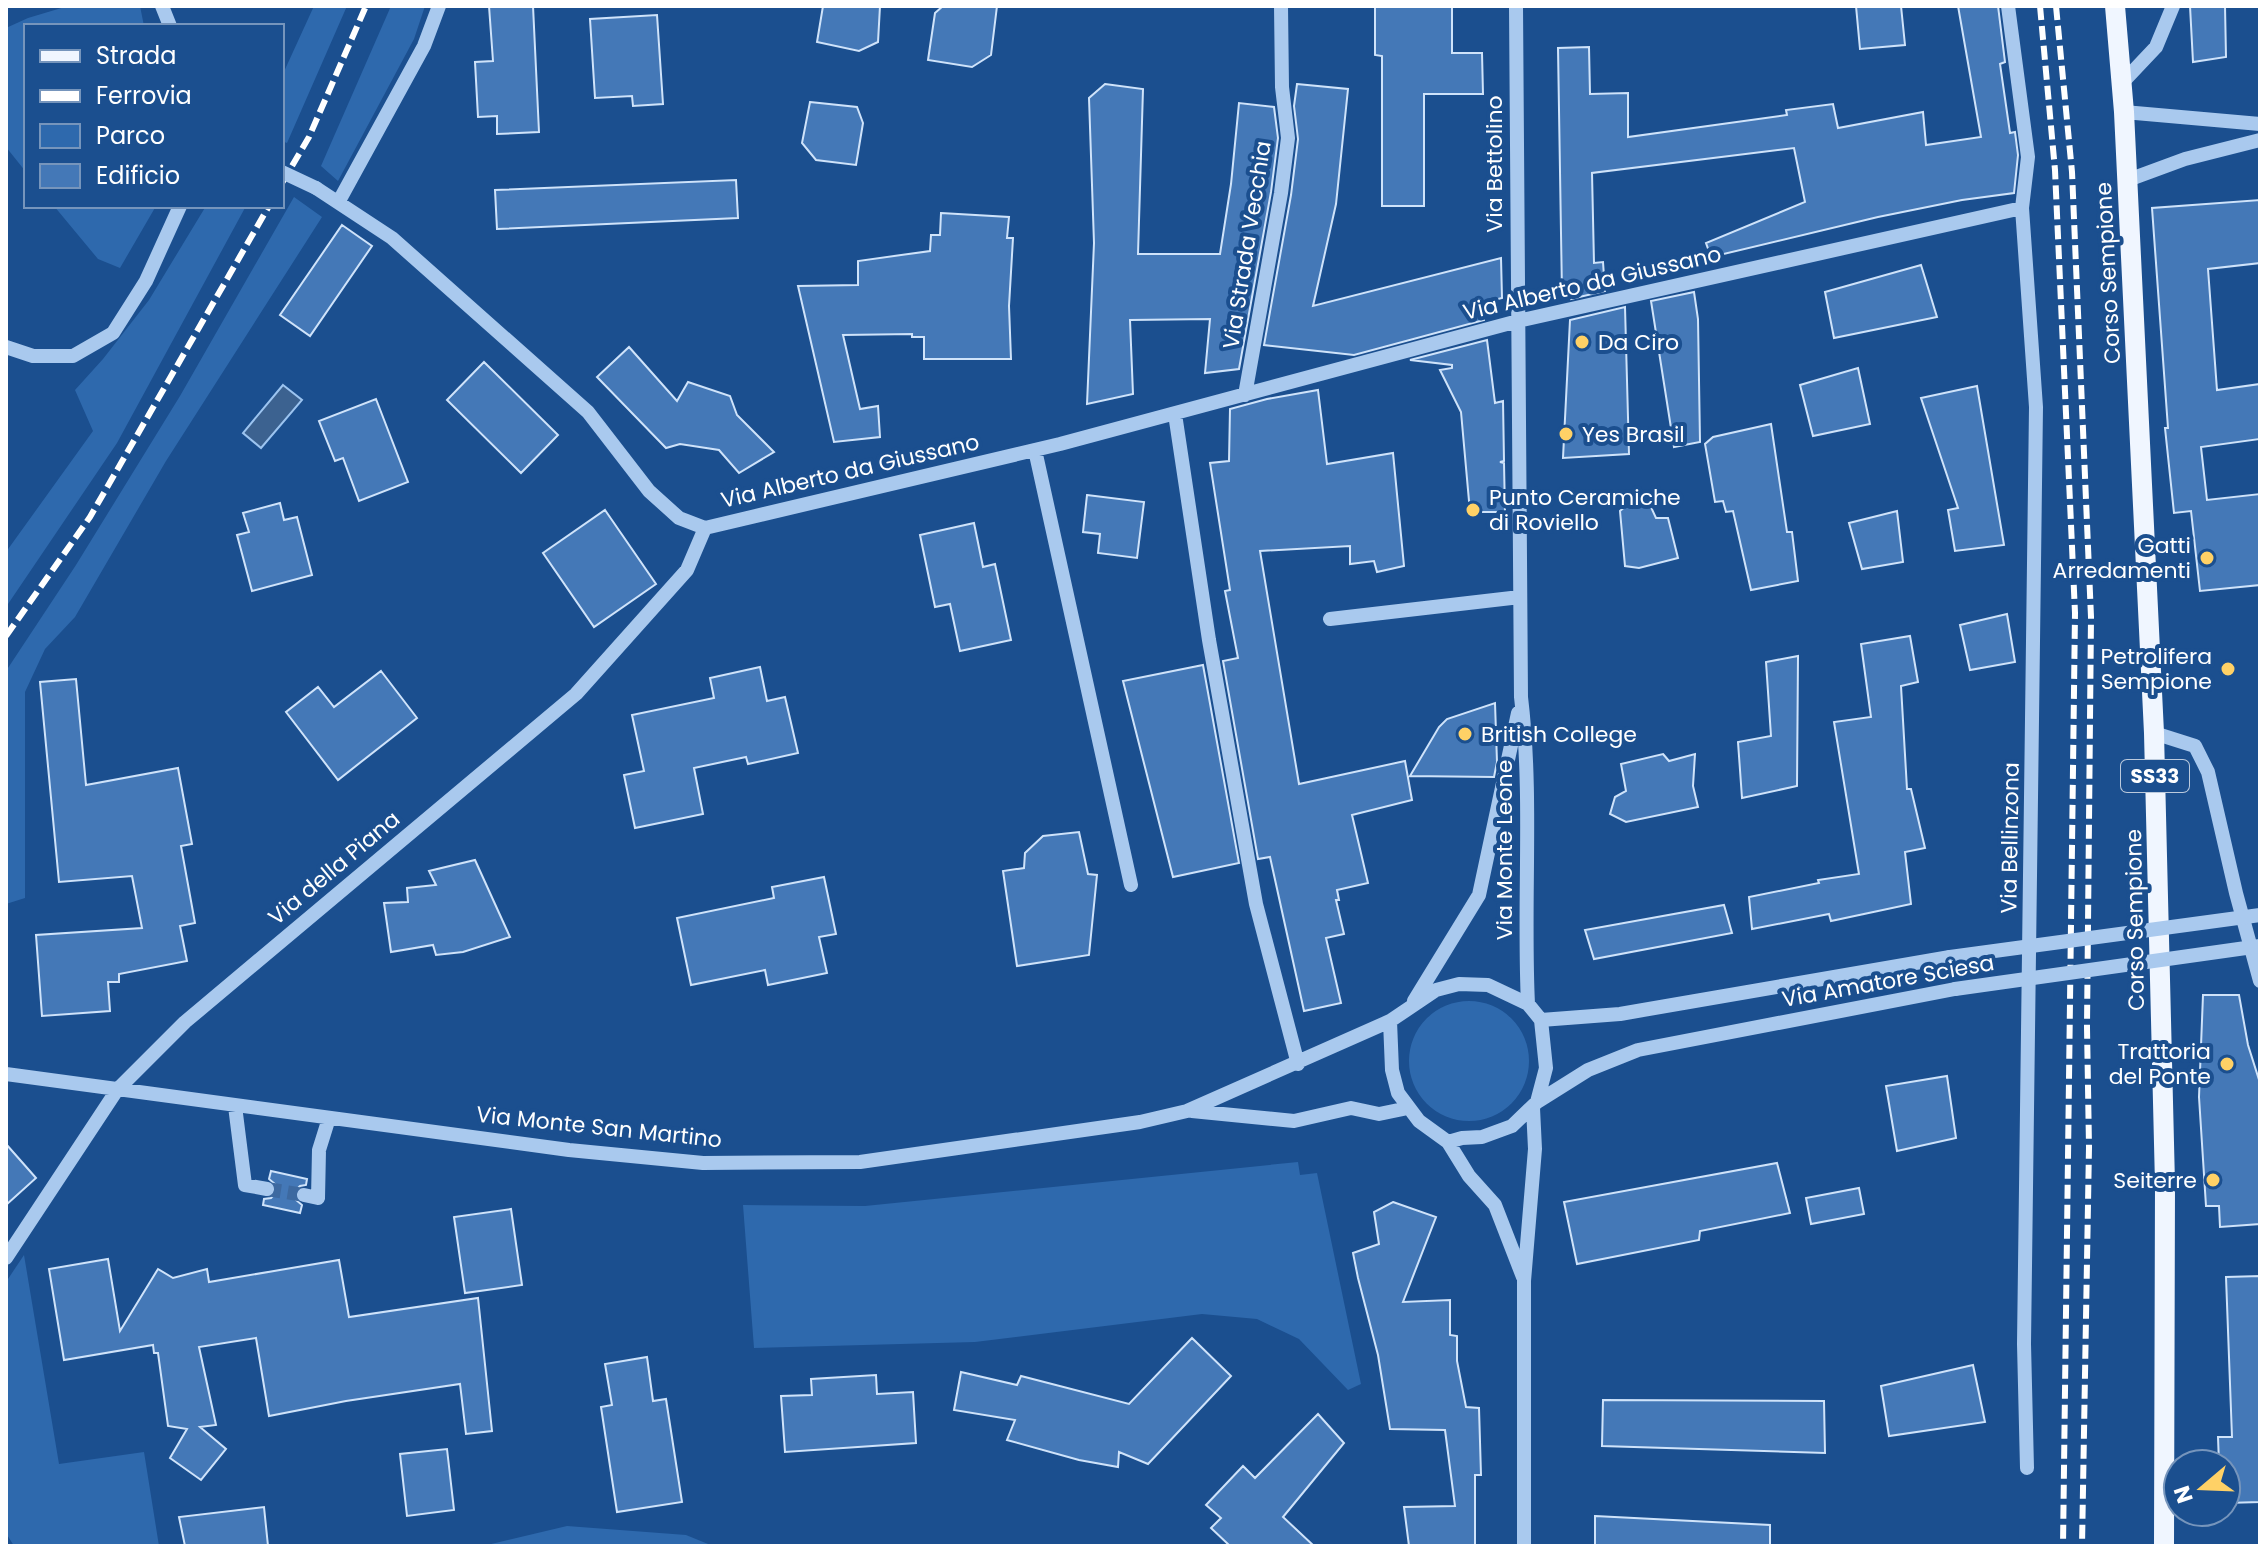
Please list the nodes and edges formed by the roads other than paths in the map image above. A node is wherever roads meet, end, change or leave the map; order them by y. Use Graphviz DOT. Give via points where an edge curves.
graph roads {
  1 [pos="439,6"];
  2 [pos="1281,6"];
  3 [pos="1516,6"];
  4 [pos="2008,6"];
  5 [pos="2115,6"];
  6 [pos="2173,6"];
  7 [pos="2122,83"];
  8 [pos="2124,112"];
  9 [pos="2260,124"];
  10 [pos="2260,140"];
  11 [pos="284,173"];
  12 [pos="2128,180"];
  13 [pos="339,201"];
  14 [pos="179,208"];
  15 [pos="2022,208"];
  16 [pos="1518,321"];
  17 [pos="6,347"];
  18 [pos="1245,395"];
  19 [pos="1175,414"];
  20 [pos="1035,450"];
  21 [pos="705,528"];
  22 [pos="1520,597"];
  23 [pos="1330,619"];
  24 [pos="1521,697"];
  25 [pos="2154,733"];
  26 [pos="1131,885"];
  27 [pos="2260,915"];
  28 [pos="2260,946"];
  29 [pos="2260,981"];
  30 [pos="1528,1004"];
  31 [pos="1411,1005"];
  32 [pos="1541,1020"];
  33 [pos="1390,1021"];
  34 [pos="1298,1064"];
  35 [pos="6,1074"];
  36 [pos="117,1090"];
  37 [pos="1535,1105"];
  38 [pos="235,1106"];
  39 [pos="1408,1108"];
  40 [pos="1187,1111"];
  41 [pos="329,1118"];
  42 [pos="1448,1142"];
  43 [pos="267,1189"];
  44 [pos="304,1195"];
  45 [pos="6,1258"];
  46 [pos="1524,1281"];
  47 [pos="2027,1468"];
  48 [pos="1524,1546"];
  49 [pos="2164,1546"];
  1 -- 13 [label="street" via="424,46"];
  2 -- 18 [label="street, Via Strada Vecchia" via="1288,138"];
  3 -- 16 [label="street, Via Bettolino"];
  4 -- 15 [label="street, Via Bellinzona" via="2028,157"];
  5 -- 7 [label="main road, Corso Sempione / SS33"];
  6 -- 7 [label="street" via="2156,47"];
  7 -- 8 [label="main road, Corso Sempione / SS33"];
  8 -- 9 [label="street"];
  8 -- 12 [label="main road, Corso Sempione / SS33"];
  10 -- 12 [label="street"];
  11 -- 13 [label="street, Via Alberto da Giussano, bridge"];
  12 -- 25 [label="main road, Corso Sempione / SS33"];
  13 -- 21 [label="street, Via Alberto da Giussano" via="392,238 588,412 649,491 679,518"];
  14 -- 17 [label="street" via="146,281 113,333 73,356 33,356"];
  15 -- 16 [label="street, Via Alberto da Giussano"];
  15 -- 47 [label="street, Via Bellinzona" via="2036,407 2024,1344"];
  16 -- 18 [label="street, Via Alberto da Giussano"];
  16 -- 22 [label="street, Via Monte Leone"];
  18 -- 19 [label="street, Via Alberto da Giussano"];
  19 -- 20 [label="street, Via Alberto da Giussano"];
  19 -- 34 [label="street" via="1256,904"];
  20 -- 21 [label="street, Via Alberto da Giussano"];
  20 -- 26 [label="street"];
  21 -- 36 [label="street, Via della Piana" via="687,570 576,694 185,1022"];
  22 -- 23 [label="street"];
  22 -- 24 [label="street, Via Monte Leone"];
  24 -- 30 [label="street, Via Monte Leone"];
  24 -- 31 [label="street, Via Monte Leone" via="1479,895"];
  25 -- 29 [label="street" via="2195,746 2208,772"];
  25 -- 49 [label="main road, Corso Sempione / SS33" via="2165,1184"];
  27 -- 32 [label="street, Via Amatore Sciesa, bridge" via="1950,957 1620,1014"];
  28 -- 37 [label="street, Via Amatore Sciesa, bridge" via="1955,989 1638,1050 1588,1070"];
  30 -- 31 [label="street" via="1473,983 1436,990"];
  30 -- 32 [label="street"];
  31 -- 33 [label="street"];
  32 -- 37 [label="street" via="1546,1068"];
  33 -- 34 [label="street, Via Monte San Martino"];
  33 -- 39 [label="street" via="1392,1070"];
  34 -- 40 [label="street, Via Monte San Martino"];
  35 -- 36 [label="street, Via Monte San Martino"];
  36 -- 38 [label="street, Via Monte San Martino"];
  36 -- 45 [label="street, Via della Piana"];
  37 -- 42 [label="street" via="1498,1133"];
  37 -- 46 [label="street"];
  38 -- 41 [label="street, Via Monte San Martino"];
  38 -- 43 [label="street" via="245,1185"];
  39 -- 40 [label="street, Via Monte San Martino" via="1379,1114 1351,1108 1294,1121"];
  39 -- 42 [label="street"];
  40 -- 41 [label="street, Via Monte San Martino" via="1062,1134 844,1162 703,1163"];
  41 -- 44 [label="street" via="319,1150 318,1198"];
  42 -- 46 [label="street" via="1495,1205"];
  46 -- 48 [label="street"];
}
